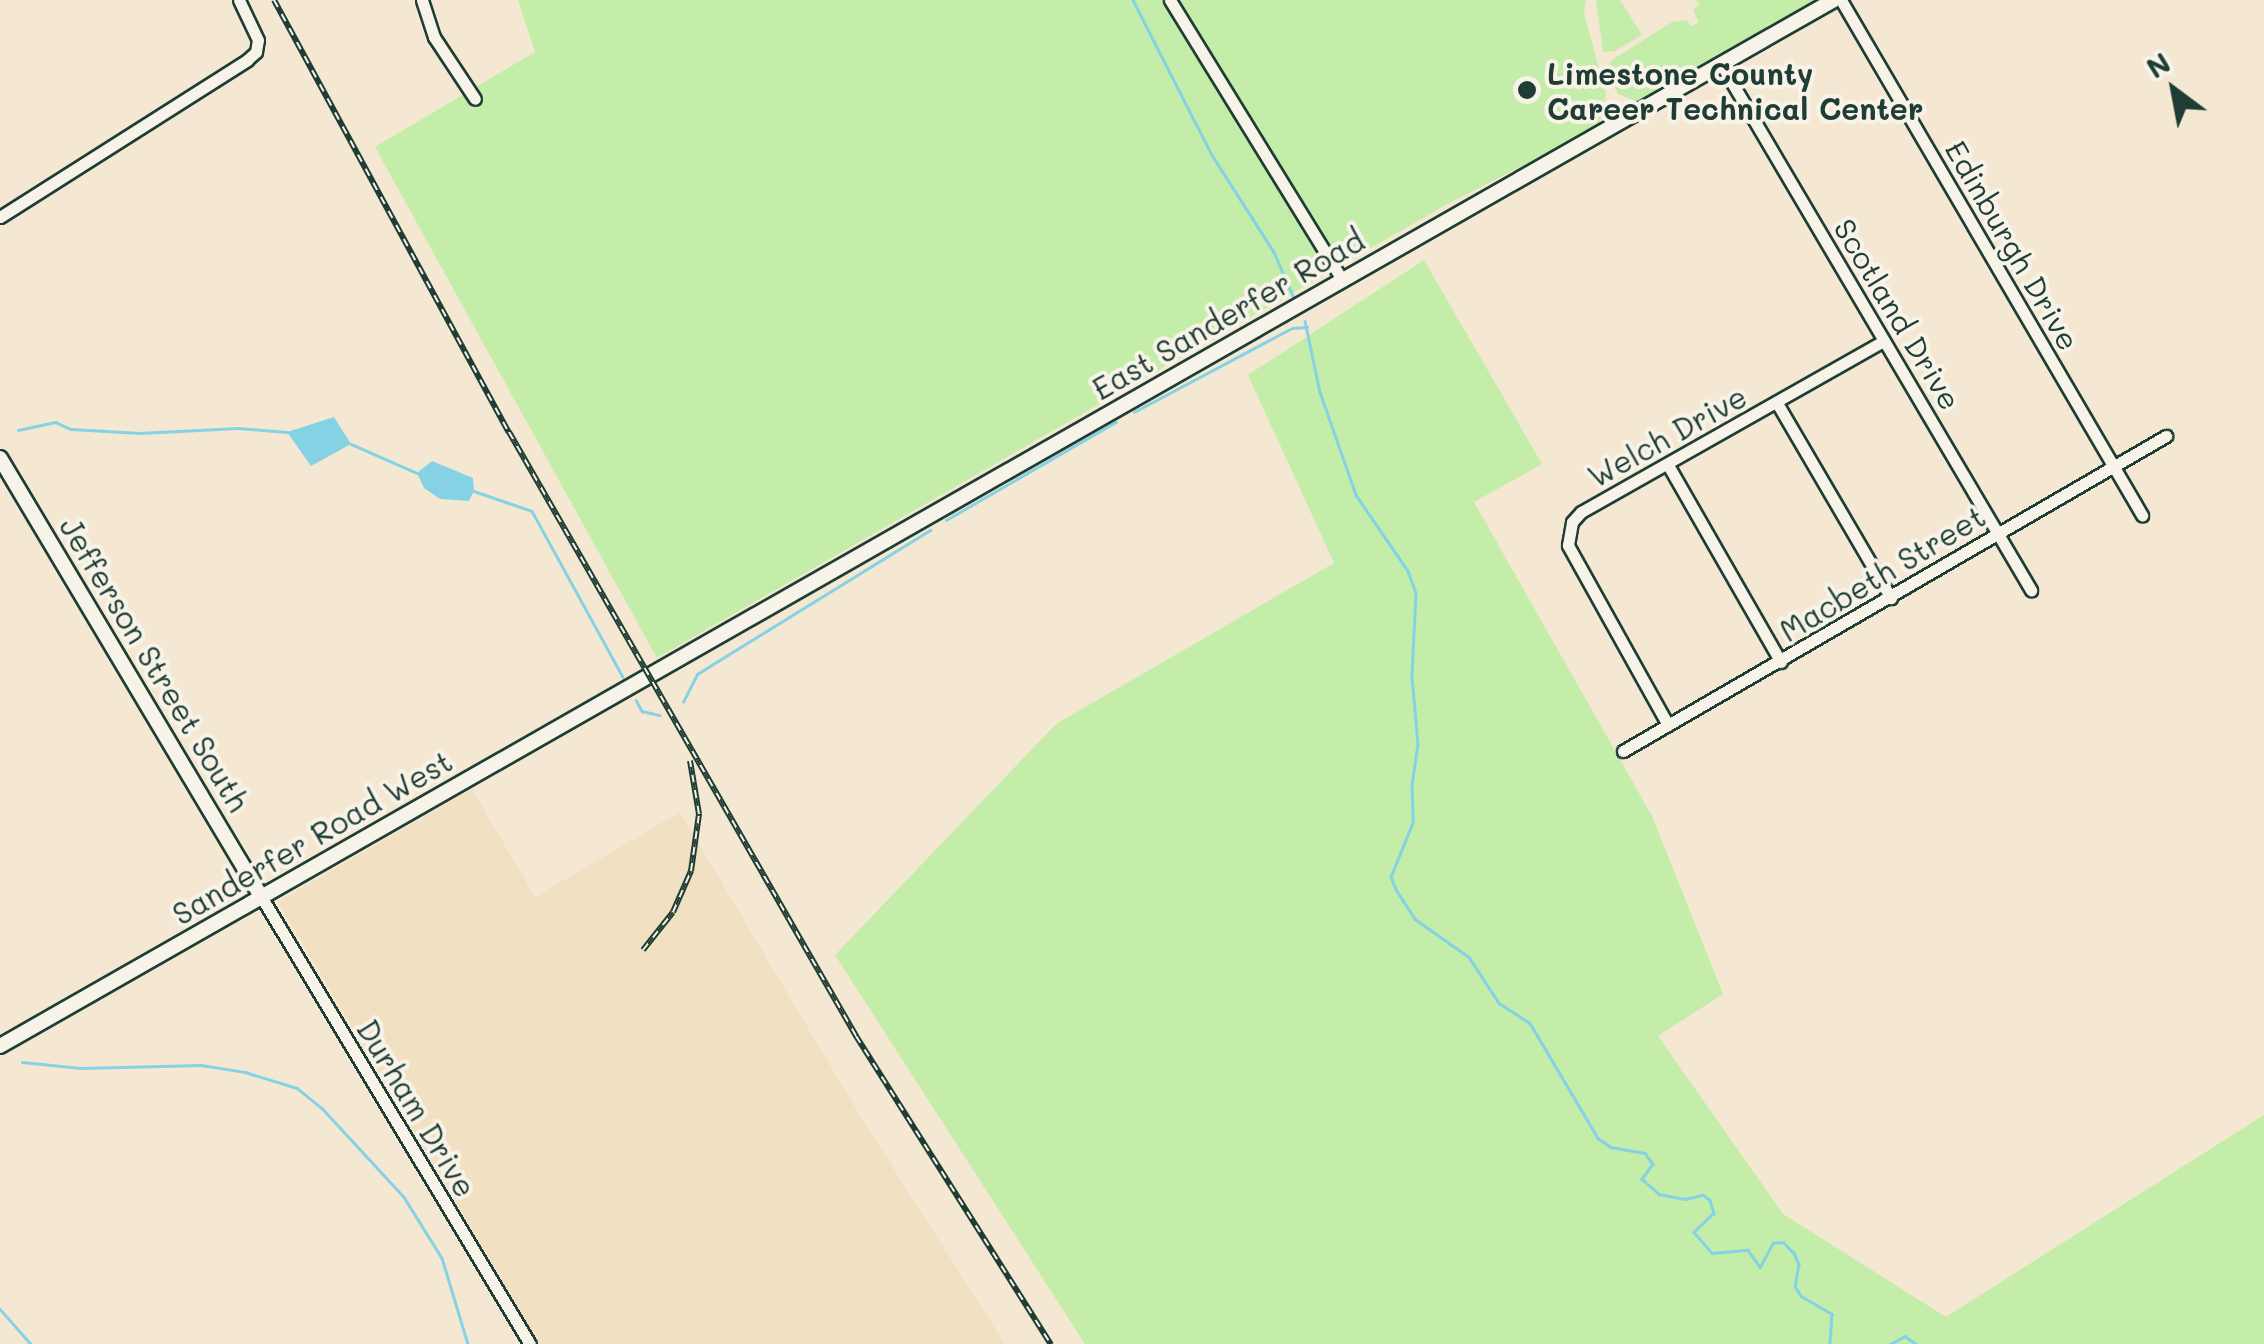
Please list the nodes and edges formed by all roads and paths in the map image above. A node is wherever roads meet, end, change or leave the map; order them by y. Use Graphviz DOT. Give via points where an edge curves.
graph roads {
  1 [pos="238,0"];
  2 [pos="422,0"];
  3 [pos="1170,0"];
  4 [pos="1837,0"];
  5 [pos="1721,64"];
  6 [pos="475,99"];
  7 [pos="0,217"];
  8 [pos="1342,280"];
  9 [pos="1883,341"];
  10 [pos="1777,402"];
  11 [pos="2166,436"];
  12 [pos="0,458"];
  13 [pos="1668,465"];
  14 [pos="2113,465"];
  15 [pos="2142,515"];
  16 [pos="1997,532"];
  17 [pos="2031,590"];
  18 [pos="1891,598"];
  19 [pos="1781,662"];
  20 [pos="650,676"];
  21 [pos="1668,725"];
  22 [pos="1623,752"];
  23 [pos="262,898"];
  24 [pos="0,1046"];
  25 [pos="530,1344"];
  1 -- 7 [label="street" via="258,40 256,52"];
  2 -- 6 [label="street" via="434,37"];
  3 -- 8 [label="street"];
  4 -- 5 [label="street, East Sanderfer Road"];
  4 -- 14 [label="street, Edinburgh Drive"];
  5 -- 8 [label="street, East Sanderfer Road"];
  5 -- 9 [label="street, Scotland Drive"];
  8 -- 20 [label="street, East Sanderfer Road"];
  9 -- 10 [label="street, Welch Drive"];
  9 -- 16 [label="street, Scotland Drive"];
  10 -- 13 [label="street, Welch Drive"];
  10 -- 18 [label="street"];
  11 -- 14 [label="street, Macbeth Street"];
  12 -- 23 [label="street, Jefferson Street South"];
  13 -- 19 [label="street"];
  13 -- 21 [label="street, Welch Drive" via="1581,512 1568,546"];
  14 -- 15 [label="street, Edinburgh Drive"];
  14 -- 16 [label="street, Macbeth Street"];
  16 -- 17 [label="street, Scotland Drive"];
  16 -- 18 [label="street, Macbeth Street"];
  18 -- 19 [label="street, Macbeth Street"];
  19 -- 21 [label="street, Macbeth Street"];
  20 -- 23 [label="street, Sanderfer Road West"];
  21 -- 22 [label="street, Macbeth Street"];
  23 -- 24 [label="street, Sanderfer Road West"];
  23 -- 25 [label="street, Durham Drive"];
}
